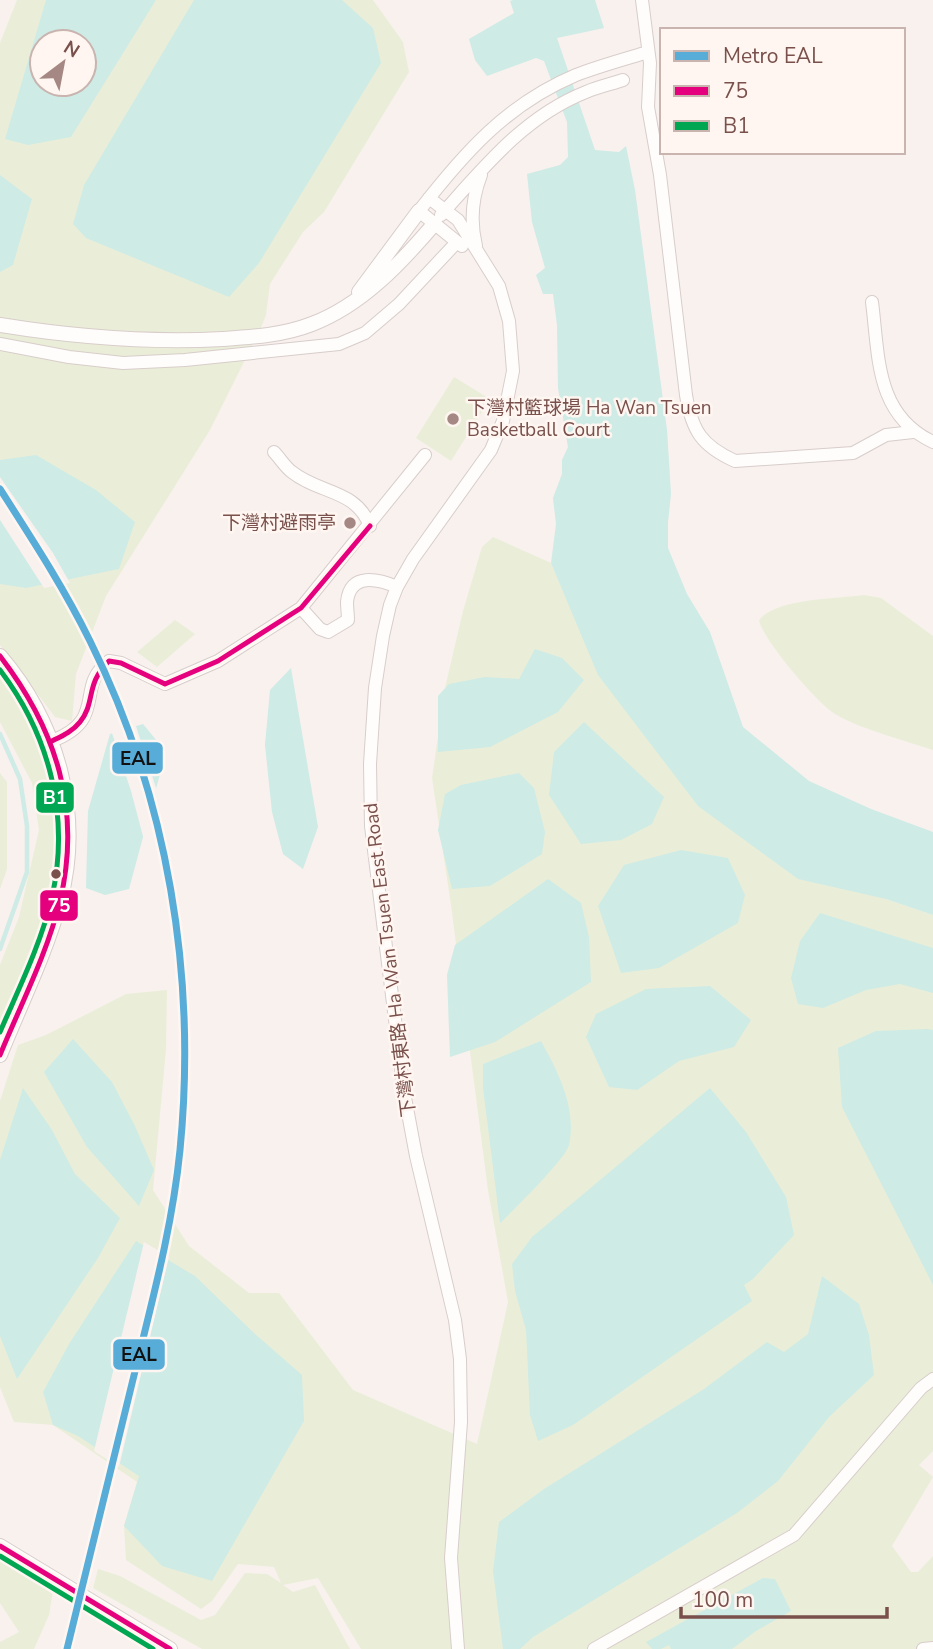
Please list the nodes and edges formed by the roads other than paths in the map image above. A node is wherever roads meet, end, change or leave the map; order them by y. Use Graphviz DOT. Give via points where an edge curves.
graph roads {
  1 [pos="642,0"];
  2 [pos="648,52"];
  3 [pos="623,80"];
  4 [pos="485,165"];
  5 [pos="429,198"];
  6 [pos="419,211"];
  7 [pos="445,211"];
  8 [pos="435,223"];
  9 [pos="457,242"];
  10 [pos="484,263"];
  11 [pos="352,301"];
  12 [pos="872,302"];
  13 [pos="0,325"];
  14 [pos="0,344"];
  15 [pos="913,432"];
  16 [pos="933,442"];
  17 [pos="274,452"];
  18 [pos="425,456"];
  19 [pos="370,526"];
  20 [pos="397,587"];
  21 [pos="301,608"];
  22 [pos="0,656"];
  23 [pos="52,741"];
  24 [pos="0,1055"];
  25 [pos="933,1379"];
  26 [pos="0,1546"];
  27 [pos="933,1647"];
  28 [pos="170,1649"];
  29 [pos="458,1649"];
  30 [pos="594,1649"];
  31 [pos="923,1649"];
  1 -- 2 [label="street"];
  2 -- 5 [label="street" via="557,84 495,125"];
  2 -- 15 [label="street" via="648,107 686,395 691,422 702,440 735,461 853,453 886,435"];
  3 -- 4 [label="street" via="585,92 534,121"];
  4 -- 7 [label="street"];
  4 -- 10 [label="street" via="473,196 475,243"];
  5 -- 6 [label="street"];
  5 -- 7 [label="street"];
  6 -- 8 [label="street"];
  6 -- 11 [label="street"];
  7 -- 8 [label="street"];
  7 -- 10 [label="street" via="458,220"];
  8 -- 9 [label="street"];
  8 -- 11 [label="street" via="410,253"];
  9 -- 10 [label="street"];
  9 -- 14 [label="street" via="365,333 339,344 123,363"];
  10 -- 20 [label="street, 下灣村東路 Ha Wan Tsuen East Road" via="499,286 512,343 513,371 503,421 484,460"];
  11 -- 13 [label="street" via="312,324 230,338 117,340"];
  12 -- 15 [label="street" via="887,397"];
  15 -- 16 [label="street"];
  17 -- 19 [label="street" via="291,472 343,495 366,514"];
  18 -- 19 [label="street"];
  19 -- 21 [label="street"];
  20 -- 21 [label="street" via="376,580 358,582 347,601 348,620 328,632"];
  20 -- 29 [label="street, 下灣村東路 Ha Wan Tsuen East Road" via="384,627 375,688 371,826 408,1119 460,1359 461,1422 451,1558"];
  21 -- 23 [label="street" via="218,661 165,684 109,661 97,672 82,724"];
  22 -- 23 [label="street" via="33,701"];
  23 -- 24 [label="street" via="68,814 66,871 55,915"];
  25 -- 30 [label="street" via="794,1535"];
  26 -- 28 [label="street"];
  27 -- 31 [label="street"];
}
